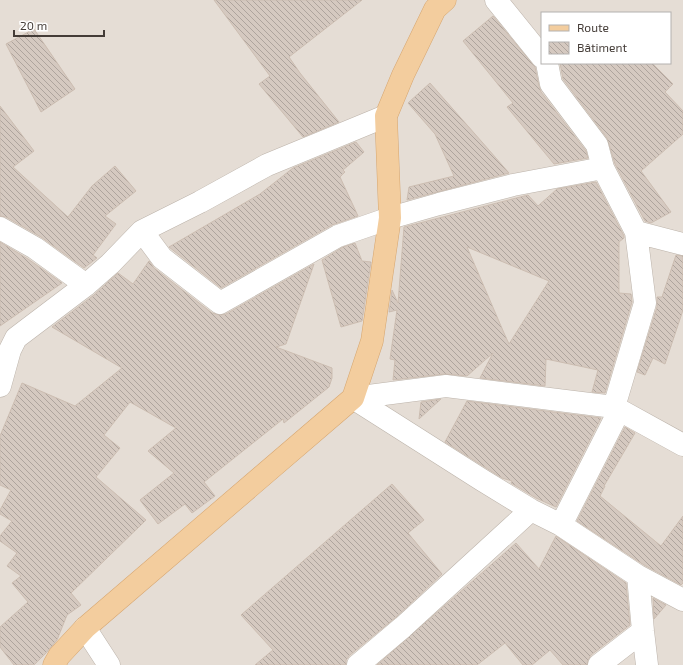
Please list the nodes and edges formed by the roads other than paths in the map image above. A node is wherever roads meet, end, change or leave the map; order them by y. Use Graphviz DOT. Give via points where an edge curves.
graph roads {
  1 [pos="445,0"];
  2 [pos="496,0"];
  3 [pos="541,56"];
  4 [pos="547,64"];
  5 [pos="386,116"];
  6 [pos="603,168"];
  7 [pos="390,218"];
  8 [pos="0,228"];
  9 [pos="142,231"];
  10 [pos="636,232"];
  11 [pos="683,244"];
  12 [pos="86,285"];
  13 [pos="5,348"];
  14 [pos="0,386"];
  15 [pos="353,398"];
  16 [pos="617,409"];
  17 [pos="683,445"];
  18 [pos="531,510"];
  19 [pos="561,525"];
  20 [pos="638,576"];
  21 [pos="683,600"];
  22 [pos="85,628"];
  23 [pos="643,631"];
  24 [pos="54,665"];
  25 [pos="109,665"];
  26 [pos="358,665"];
  27 [pos="599,665"];
  28 [pos="647,665"];
  1 -- 5 [label="main road" via="435,9"];
  2 -- 3 [label="street"];
  4 -- 6 [label="street" via="551,84 597,144"];
  5 -- 7 [label="main road"];
  5 -- 9 [label="street" via="267,165"];
  6 -- 7 [label="street" via="513,185"];
  6 -- 10 [label="street"];
  7 -- 9 [label="street" via="338,236 220,303 162,258"];
  7 -- 15 [label="main road" via="372,341"];
  8 -- 12 [label="street" via="35,248"];
  9 -- 12 [label="street"];
  10 -- 11 [label="street"];
  10 -- 16 [label="street" via="645,303"];
  12 -- 13 [label="street"];
  13 -- 14 [label="street"];
  15 -- 16 [label="street" via="446,386"];
  15 -- 18 [label="street"];
  15 -- 22 [label="main road"];
  16 -- 17 [label="street"];
  16 -- 19 [label="street"];
  18 -- 19 [label="street"];
  18 -- 26 [label="street"];
  19 -- 20 [label="street"];
  20 -- 21 [label="street"];
  20 -- 23 [label="street"];
  22 -- 24 [label="main road"];
  22 -- 25 [label="street"];
  23 -- 27 [label="street"];
  23 -- 28 [label="street"];
}
